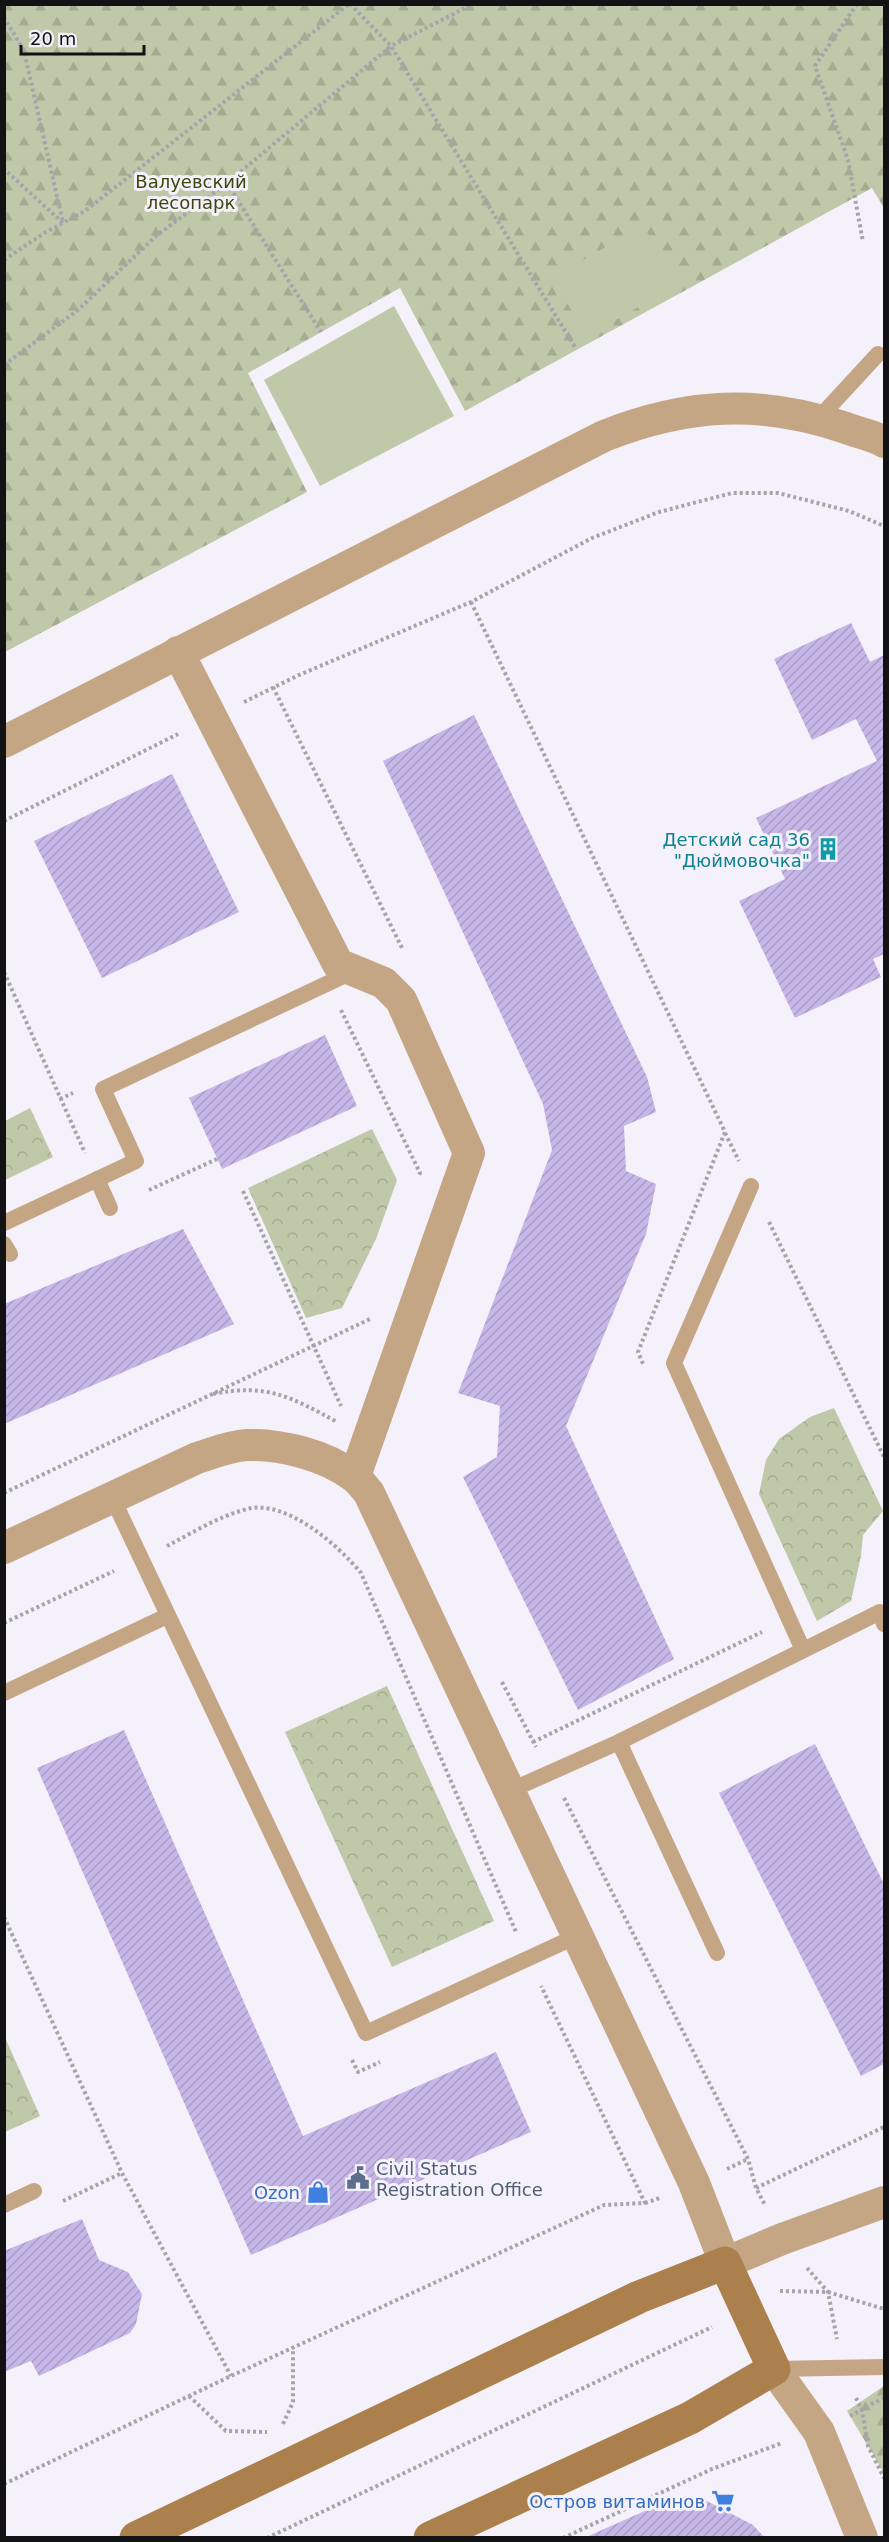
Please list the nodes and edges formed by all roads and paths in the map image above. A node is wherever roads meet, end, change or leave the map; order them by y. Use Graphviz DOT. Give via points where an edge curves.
graph roads {
  1 [pos="350,4"];
  2 [pos="473,4"];
  3 [pos="858,4"];
  4 [pos="4,17"];
  5 [pos="391,46"];
  6 [pos="4,169"];
  7 [pos="226,183"];
  8 [pos="63,223"];
  9 [pos="863,242"];
  10 [pos="4,260"];
  11 [pos="321,332"];
  12 [pos="576,349"];
  13 [pos="878,354"];
  14 [pos="4,365"];
  15 [pos="818,419"];
  16 [pos="885,442"];
  17 [pos="885,526"];
  18 [pos="471,602"];
  19 [pos="178,652"];
  20 [pos="212,717"];
  21 [pos="4,742"];
  22 [pos="4,821"];
  23 [pos="4,972"];
  24 [pos="341,977"];
  25 [pos="725,1132"];
  26 [pos="97,1179"];
  27 [pos="416,1184"];
  28 [pos="751,1186"];
  29 [pos="243,1191"];
  30 [pos="111,1208"];
  31 [pos="4,1223"];
  32 [pos="372,1318"];
  33 [pos="312,1345"];
  34 [pos="647,1374"];
  35 [pos="207,1396"];
  36 [pos="344,1425"];
  37 [pos="885,1457"];
  38 [pos="355,1476"];
  39 [pos="4,1493"];
  40 [pos="112,1497"];
  41 [pos="4,1548"];
  42 [pos="141,1558"];
  43 [pos="167,1616"];
  44 [pos="4,1623"];
  45 [pos="885,1624"];
  46 [pos="764,1631"];
  47 [pos="803,1650"];
  48 [pos="500,1678"];
  49 [pos="4,1693"];
  50 [pos="532,1742"];
  51 [pos="619,1742"];
  52 [pos="550,1773"];
  53 [pos="509,1791"];
  54 [pos="4,1917"];
  55 [pos="577,1936"];
  56 [pos="717,1953"];
  57 [pos="528,1958"];
  58 [pos="885,2127"];
  59 [pos="756,2188"];
  60 [pos="34,2191"];
  61 [pos="885,2202"];
  62 [pos="4,2205"];
  63 [pos="782,2239"];
  64 [pos="725,2263"];
  65 [pos="828,2292"];
  66 [pos="747,2309"];
  67 [pos="885,2309"];
  68 [pos="293,2347"];
  69 [pos="885,2367"];
  70 [pos="843,2368"];
  71 [pos="774,2369"];
  72 [pos="231,2376"];
  73 [pos="189,2396"];
  74 [pos="885,2397"];
  75 [pos="862,2410"];
  76 [pos="819,2432"];
  77 [pos="279,2433"];
  78 [pos="294,2464"];
  79 [pos="885,2478"];
  80 [pos="4,2484"];
  81 [pos="136,2538"];
  82 [pos="267,2538"];
  83 [pos="430,2538"];
  84 [pos="562,2538"];
  85 [pos="862,2538"];
  1 -- 5 [label="path"];
  1 -- 8 [label="path" via="85,211"];
  2 -- 5 [label="path"];
  3 -- 9 [label="path" via="815,66 848,160"];
  4 -- 8 [label="path" via="24,51"];
  5 -- 7 [label="path"];
  5 -- 12 [label="path"];
  6 -- 8 [label="path"];
  7 -- 11 [label="path"];
  7 -- 14 [label="path" via="156,236 78,310"];
  8 -- 10 [label="path"];
  13 -- 15 [label="lane"];
  15 -- 16 [label="street"];
  15 -- 19 [label="street" via="732,407 638,423 604,436"];
  17 -- 18 [label="path" via="778,493 732,493 659,512 592,538"];
  18 -- 20 [label="path"];
  18 -- 25 [label="path"];
  19 -- 20 [label="street"];
  19 -- 21 [label="street"];
  20 -- 22 [label="path"];
  20 -- 24 [label="street" via="338,964"];
  23 -- 26 [label="path"];
  24 -- 26 [label="lane" via="103,1089 136,1161"];
  24 -- 27 [label="path" via="420,1173"];
  24 -- 38 [label="street" via="384,983 401,1000 469,1153"];
  25 -- 28 [label="path"];
  25 -- 34 [label="path" via="638,1352"];
  26 -- 30 [label="lane"];
  26 -- 31 [label="lane"];
  28 -- 37 [label="path"];
  28 -- 47 [label="lane" via="674,1363"];
  29 -- 33 [label="path"];
  32 -- 33 [label="path"];
  33 -- 35 [label="path"];
  35 -- 36 [label="path" via="245,1390 276,1392"];
  35 -- 39 [label="path"];
  38 -- 40 [label="street" via="331,1463 283,1448 246,1445 197,1458"];
  38 -- 53 [label="street" via="369,1493"];
  40 -- 41 [label="street"];
  40 -- 42 [label="lane"];
  42 -- 43 [label="lane"];
  42 -- 44 [label="path"];
  42 -- 57 [label="path" via="235,1513 257,1508 291,1515 344,1553 360,1573"];
  43 -- 49 [label="lane"];
  43 -- 57 [label="lane" via="366,2033"];
  45 -- 47 [label="lane" via="879,1612"];
  46 -- 50 [label="path"];
  47 -- 51 [label="lane"];
  48 -- 50 [label="path"];
  50 -- 52 [label="path"];
  51 -- 52 [label="lane"];
  51 -- 56 [label="lane"];
  52 -- 53 [label="lane"];
  52 -- 59 [label="path" via="748,2159"];
  53 -- 55 [label="street"];
  54 -- 72 [label="path" via="122,2173"];
  55 -- 57 [label="lane"];
  55 -- 64 [label="street" via="694,2183"];
  57 -- 68 [label="path" via="645,2204 604,2205"];
  58 -- 59 [label="path"];
  59 -- 63 [label="path"];
  60 -- 62 [label="lane"];
  61 -- 63 [label="street"];
  63 -- 64 [label="street"];
  63 -- 65 [label="path"];
  64 -- 66 [label="street"];
  64 -- 78 [label="street" via="639,2297"];
  65 -- 66 [label="path" via="782,2290"];
  65 -- 67 [label="path"];
  65 -- 70 [label="path"];
  66 -- 71 [label="street"];
  66 -- 82 [label="path"];
  68 -- 72 [label="path"];
  68 -- 77 [label="path" via="293,2402"];
  69 -- 70 [label="lane"];
  70 -- 71 [label="lane"];
  70 -- 75 [label="path"];
  71 -- 76 [label="street"];
  71 -- 83 [label="street" via="690,2418"];
  72 -- 73 [label="path"];
  73 -- 77 [label="path" via="226,2431"];
  73 -- 80 [label="path"];
  74 -- 75 [label="path"];
  75 -- 76 [label="path"];
  75 -- 79 [label="path" via="868,2446"];
  76 -- 84 [label="path" via="712,2469"];
  76 -- 85 [label="street"];
  77 -- 78 [label="path"];
  78 -- 81 [label="street"];
}
